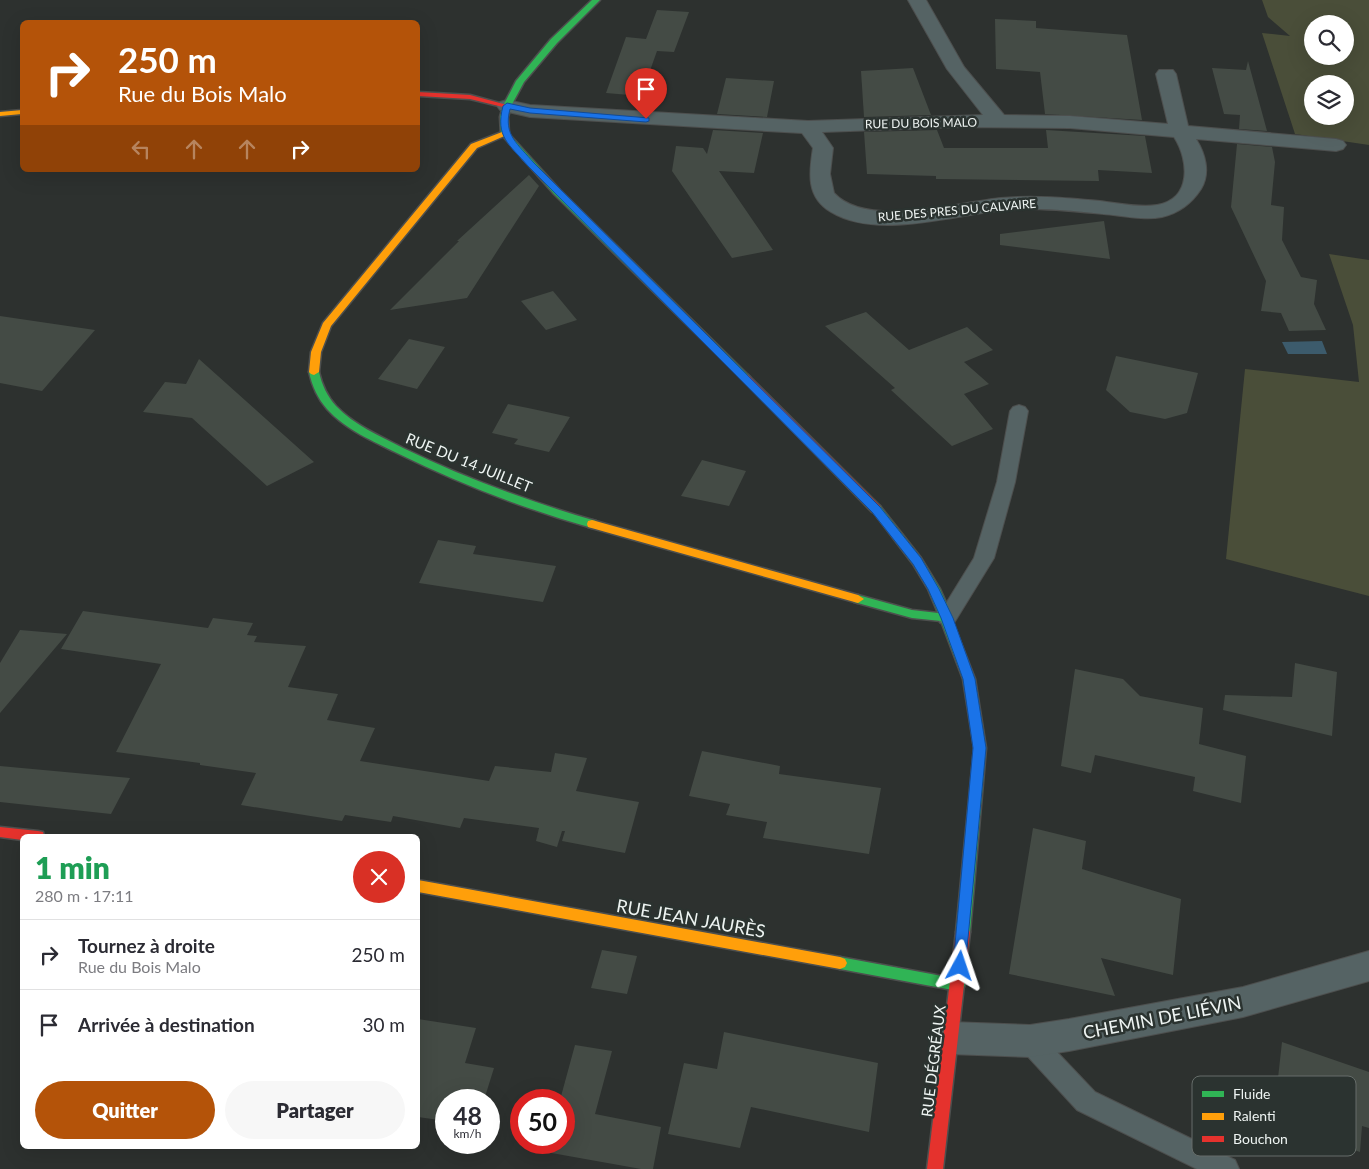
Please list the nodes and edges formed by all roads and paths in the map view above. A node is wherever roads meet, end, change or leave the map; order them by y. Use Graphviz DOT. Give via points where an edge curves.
graph roads {
  1 [pos="596,0"];
  2 [pos="917,0"];
  3 [pos="1166,74"];
  4 [pos="420,94"];
  5 [pos="507,106"];
  6 [pos="20,112"];
  7 [pos="0,114"];
  8 [pos="998,121"];
  9 [pos="808,127"];
  10 [pos="1181,132"];
  11 [pos="505,134"];
  12 [pos="1336,145"];
  13 [pos="1019,411"];
  14 [pos="947,618"];
  15 [pos="0,832"];
  16 [pos="20,834"];
  17 [pos="420,886"];
  18 [pos="1369,966"];
  19 [pos="958,985"];
  20 [pos="950,1038"];
  21 [pos="1030,1041"];
  22 [pos="1192,1153"];
  23 [pos="1198,1156"];
  24 [pos="935,1169"];
  25 [pos="1225,1169"];
  1 -- 5 [label="main road" via="554,40 520,82"];
  2 -- 8 [label="street" via="956,69"];
  3 -- 10 [label="street, RUE DES PRES DU CALVAIRE"];
  4 -- 5 [label="main road" via="470,97"];
  5 -- 9 [label="street, RUE DU BOIS MALO" via="530,111 637,119"];
  5 -- 11 [label="main road"];
  6 -- 7 [label="main road"];
  8 -- 9 [label="street, RUE DU BOIS MALO"];
  8 -- 10 [label="street, RUE DU BOIS MALO" via="1070,122"];
  9 -- 10 [label="street, RUE DES PRES DU CALVAIRE" via="823,148 819,186 827,199 840,208 878,218 1015,203 1160,211 1176,206 1188,196 1193,184 1196,163"];
  10 -- 12 [label="street, RUE DU BOIS MALO"];
  11 -- 14 [label="main road, RUE DÉGRÉAUX" via="557,192 876,509 917,561"];
  11 -- 14 [label="main road, RUE DU 14 JUILLET" via="474,146 326,325 313,358 315,380 323,398 342,417 411,456 524,502 912,614"];
  13 -- 14 [label="lane" via="1006,482 984,558"];
  14 -- 19 [label="main road, RUE DÉGRÉAUX" via="969,679 980,748"];
  15 -- 16 [label="main road"];
  17 -- 19 [label="main road, RUE JEAN JAURÈS"];
  18 -- 21 [label="street, CHEMIN DE LIÉVIN" via="1243,1002"];
  19 -- 20 [label="main road, RUE DÉGRÉAUX"];
  20 -- 21 [label="street, CHEMIN DE LIÉVIN"];
  20 -- 24 [label="main road, RUE DÉGRÉAUX"];
  21 -- 22 [label="lane" via="1086,1101"];
  23 -- 25 [label="lane"];
}
